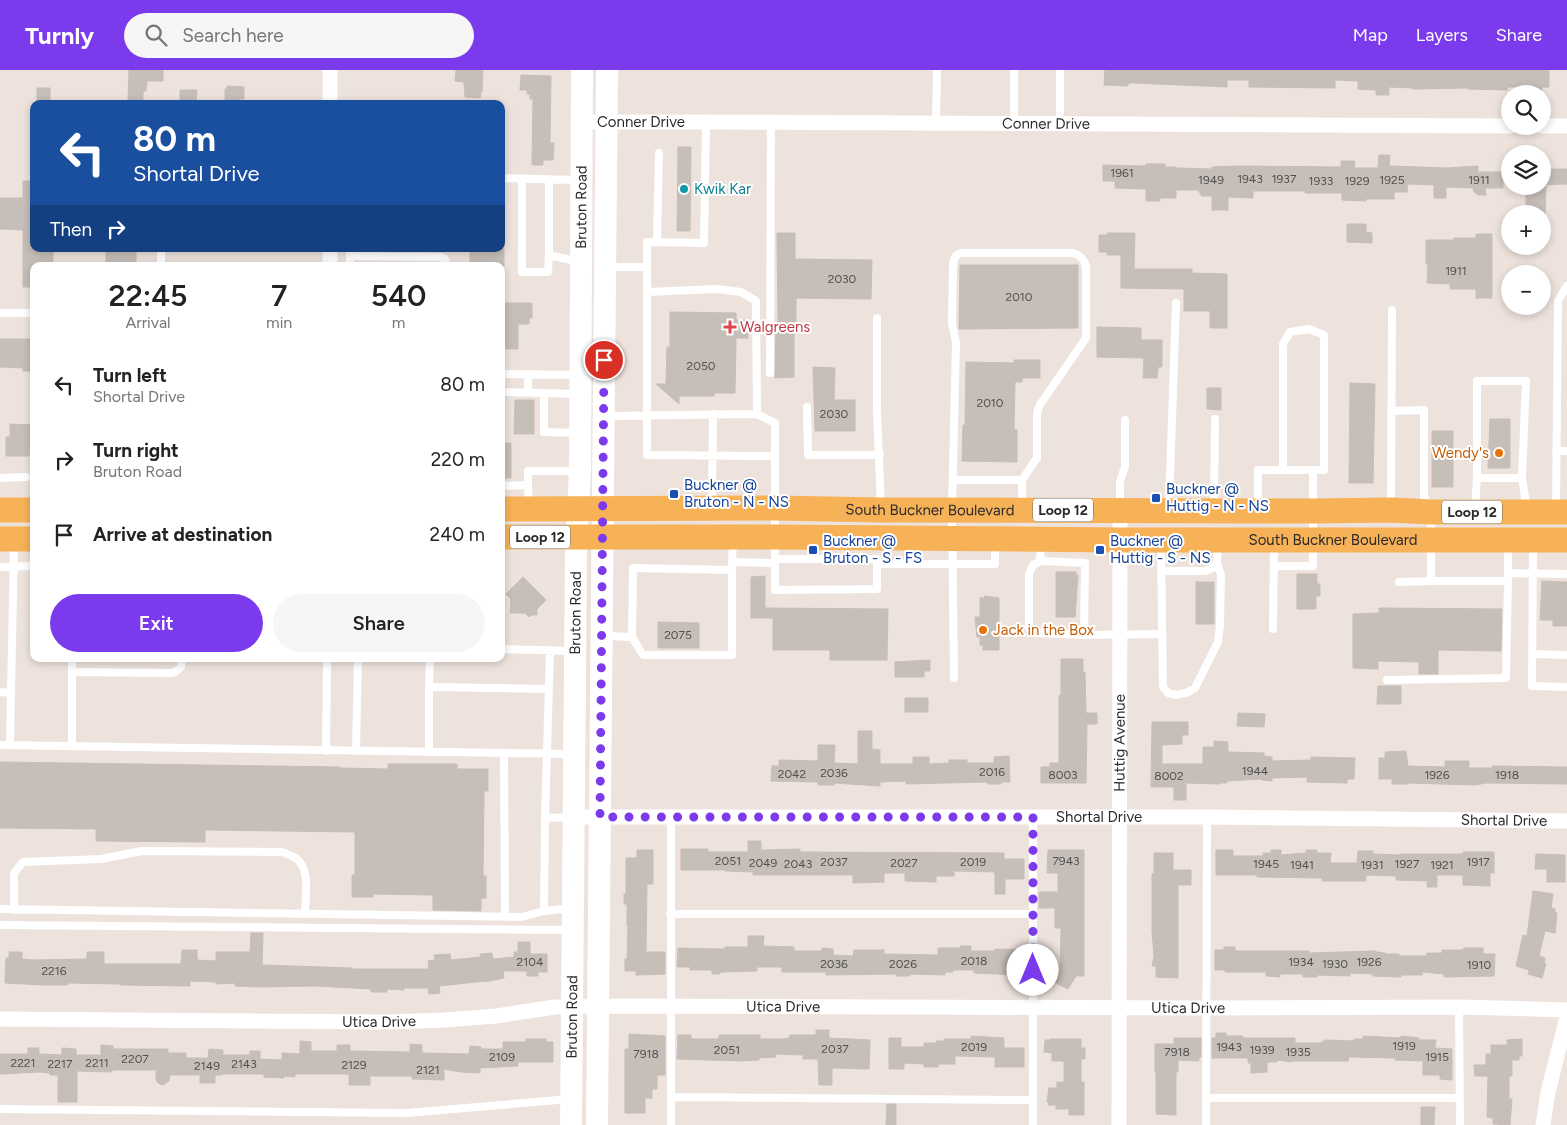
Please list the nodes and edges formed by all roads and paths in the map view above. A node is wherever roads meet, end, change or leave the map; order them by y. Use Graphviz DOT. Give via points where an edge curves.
graph roads {
  1 [pos="330,70"];
  2 [pos="582,70"];
  3 [pos="607,70"];
  4 [pos="937,70"];
  5 [pos="1014,70"];
  6 [pos="1060,70"];
  7 [pos="330,100"];
  8 [pos="582,122"];
  9 [pos="607,122"];
  10 [pos="706,122"];
  11 [pos="771,123"];
  12 [pos="936,123"];
  13 [pos="1014,123"];
  14 [pos="1060,123"];
  15 [pos="1501,126"];
  16 [pos="1551,126"];
  17 [pos="1567,126"];
  18 [pos="659,153"];
  19 [pos="505,178"];
  20 [pos="522,178"];
  21 [pos="549,179"];
  22 [pos="581,180"];
  23 [pos="657,242"];
  24 [pos="350,252"];
  25 [pos="549,255"];
  26 [pos="446,262"];
  27 [pos="594,265"];
  28 [pos="647,266"];
  29 [pos="1567,286"];
  30 [pos="647,292"];
  31 [pos="1176,303"];
  32 [pos="1392,310"];
  33 [pos="0,312"];
  34 [pos="30,313"];
  35 [pos="877,318"];
  36 [pos="770,373"];
  37 [pos="505,374"];
  38 [pos="528,374"];
  39 [pos="581,384"];
  40 [pos="505,392"];
  41 [pos="528,392"];
  42 [pos="544,393"];
  43 [pos="807,406"];
  44 [pos="1391,410"];
  45 [pos="712,414"];
  46 [pos="757,414"];
  47 [pos="604,416"];
  48 [pos="647,416"];
  49 [pos="1215,419"];
  50 [pos="1125,420"];
  51 [pos="580,433"];
  52 [pos="1556,451"];
  53 [pos="1567,451"];
  54 [pos="712,455"];
  55 [pos="880,455"];
  56 [pos="775,456"];
  57 [pos="1283,470"];
  58 [pos="1313,470"];
  59 [pos="580,471"];
  60 [pos="26,477"];
  61 [pos="0,478"];
  62 [pos="1477,478"];
  63 [pos="1522,478"];
  64 [pos="953,480"];
  65 [pos="1022,480"];
  66 [pos="505,488"];
  67 [pos="528,497"];
  68 [pos="505,507"];
  69 [pos="591,508"];
  70 [pos="775,508"];
  71 [pos="712,509"];
  72 [pos="0,510"];
  73 [pos="30,510"];
  74 [pos="881,510"];
  75 [pos="952,510"];
  76 [pos="1022,510"];
  77 [pos="1391,510"];
  78 [pos="1120,511"];
  79 [pos="1169,511"];
  80 [pos="1214,511"];
  81 [pos="1258,511"];
  82 [pos="1313,511"];
  83 [pos="1431,512"];
  84 [pos="1475,512"];
  85 [pos="1527,512"];
  86 [pos="1561,512"];
  87 [pos="578,536"];
  88 [pos="603,536"];
  89 [pos="505,537"];
  90 [pos="16,539"];
  91 [pos="952,539"];
  92 [pos="995,539"];
  93 [pos="1120,540"];
  94 [pos="1161,540"];
  95 [pos="1274,540"];
  96 [pos="1313,540"];
  97 [pos="1431,540"];
  98 [pos="1508,540"];
  99 [pos="1532,540"];
  100 [pos="1567,540"];
  101 [pos="1040,550"];
  102 [pos="1076,550"];
  103 [pos="877,552"];
  104 [pos="1217,552"];
  105 [pos="775,553"];
  106 [pos="733,557"];
  107 [pos="953,564"];
  108 [pos="30,566"];
  109 [pos="1274,566"];
  110 [pos="0,567"];
  111 [pos="13,567"];
  112 [pos="1161,571"];
  113 [pos="1532,574"];
  114 [pos="1567,574"];
  115 [pos="1508,577"];
  116 [pos="1431,580"];
  117 [pos="1399,582"];
  118 [pos="1273,629"];
  119 [pos="1162,634"];
  120 [pos="1120,635"];
  121 [pos="602,636"];
  122 [pos="1084,636"];
  123 [pos="632,637"];
  124 [pos="505,650"];
  125 [pos="550,650"];
  126 [pos="575,651"];
  127 [pos="1532,654"];
  128 [pos="1567,655"];
  129 [pos="72,662"];
  130 [pos="182,662"];
  131 [pos="327,662"];
  132 [pos="358,662"];
  133 [pos="430,662"];
  134 [pos="72,672"];
  135 [pos="954,678"];
  136 [pos="1386,680"];
  137 [pos="429,687"];
  138 [pos="1567,687"];
  139 [pos="549,689"];
  140 [pos="0,692"];
  141 [pos="11,693"];
  142 [pos="0,745"];
  143 [pos="10,745"];
  144 [pos="72,746"];
  145 [pos="326,751"];
  146 [pos="356,751"];
  147 [pos="429,752"];
  148 [pos="504,753"];
  149 [pos="548,754"];
  150 [pos="574,754"];
  151 [pos="600,817"];
  152 [pos="1033,817"];
  153 [pos="1120,817"];
  154 [pos="1207,817"];
  155 [pos="545,818"];
  156 [pos="573,818"];
  157 [pos="671,818"];
  158 [pos="1567,820"];
  159 [pos="0,910"];
  160 [pos="14,910"];
  161 [pos="544,911"];
  162 [pos="304,913"];
  163 [pos="670,914"];
  164 [pos="1033,914"];
  165 [pos="505,916"];
  166 [pos="572,919"];
  167 [pos="0,925"];
  168 [pos="598,1006"];
  169 [pos="670,1006"];
  170 [pos="572,1007"];
  171 [pos="1459,1007"];
  172 [pos="1034,1008"];
  173 [pos="1119,1008"];
  174 [pos="1207,1008"];
  175 [pos="1567,1010"];
  176 [pos="1567,1017"];
  177 [pos="0,1019"];
  178 [pos="672,1097"];
  179 [pos="1206,1098"];
  180 [pos="1460,1098"];
  181 [pos="571,1099"];
  182 [pos="1034,1100"];
  183 [pos="0,1109"];
  184 [pos="571,1125"];
  185 [pos="597,1125"];
  186 [pos="671,1125"];
  187 [pos="1033,1125"];
  188 [pos="1119,1125"];
  189 [pos="1206,1125"];
  190 [pos="1460,1125"];
  191 [pos="1543,1125"];
  1 -- 7 [label="street"];
  2 -- 8 [label="main road, Bruton Road"];
  3 -- 9 [label="main road, Bruton Road"];
  4 -- 12 [label="lane"];
  5 -- 13 [label="lane"];
  6 -- 14 [label="lane"];
  8 -- 9 [label="street, Conner Drive"];
  8 -- 22 [label="main road, Bruton Road"];
  9 -- 10 [label="street, Conner Drive"];
  9 -- 27 [label="main road, Bruton Road"];
  10 -- 11 [label="street, Conner Drive"];
  10 -- 23 [label="lane" via="704,243"];
  11 -- 12 [label="street, Conner Drive"];
  11 -- 36 [label="lane"];
  12 -- 13 [label="street, Conner Drive"];
  13 -- 14 [label="street, Conner Drive"];
  14 -- 15 [label="street, Conner Drive"];
  16 -- 17 [label="street"];
  18 -- 23 [label="lane"];
  19 -- 20 [label="lane"];
  20 -- 21 [label="lane"];
  20 -- 25 [label="lane" via="522,272 548,272"];
  21 -- 22 [label="lane"];
  21 -- 25 [label="lane"];
  22 -- 27 [label="main road, Bruton Road"];
  23 -- 28 [label="lane" via="647,242"];
  24 -- 26 [label="lane" via="441,257"];
  25 -- 27 [label="lane"];
  27 -- 28 [label="lane"];
  27 -- 39 [label="main road, Bruton Road"];
  27 -- 47 [label="main road, Bruton Road"];
  28 -- 30 [label="lane"];
  29 -- 52 [label="lane" via="1558,301"];
  30 -- 46 [label="lane" via="717,289 741,292 756,301"];
  30 -- 48 [label="lane"];
  31 -- 79 [label="lane"];
  32 -- 44 [label="lane"];
  33 -- 34 [label="lane"];
  35 -- 55 [label="lane"];
  37 -- 38 [label="lane"];
  38 -- 39 [label="lane"];
  38 -- 41 [label="lane"];
  39 -- 42 [label="lane"];
  39 -- 51 [label="main road, Bruton Road"];
  40 -- 41 [label="lane"];
  41 -- 42 [label="lane"];
  42 -- 51 [label="lane" via="544,432"];
  43 -- 55 [label="lane" via="808,455"];
  44 -- 77 [label="lane"];
  44 -- 83 [label="lane" via="1424,410 1424,496"];
  45 -- 46 [label="lane"];
  45 -- 48 [label="lane"];
  45 -- 54 [label="lane"];
  46 -- 56 [label="lane" via="775,423"];
  47 -- 48 [label="lane"];
  47 -- 69 [label="main road, Bruton Road"];
  48 -- 54 [label="lane" via="647,455"];
  49 -- 80 [label="lane"];
  50 -- 78 [label="lane" via="1125,466 1120,482"];
  51 -- 59 [label="main road, Bruton Road"];
  52 -- 53 [label="lane"];
  52 -- 86 [label="lane"];
  54 -- 56 [label="lane"];
  54 -- 71 [label="lane"];
  55 -- 74 [label="lane"];
  56 -- 70 [label="lane"];
  57 -- 58 [label="lane"];
  57 -- 58 [label="lane" via="1283,344 1290,332 1309,329 1324,335 1324,470"];
  57 -- 81 [label="lane" via="1258,470"];
  58 -- 82 [label="lane"];
  59 -- 67 [label="lane" via="528,470"];
  59 -- 69 [label="main road, Bruton Road"];
  60 -- 61 [label="lane"];
  62 -- 63 [label="lane"];
  62 -- 63 [label="lane" via="1477,381 1526,381"];
  62 -- 84 [label="lane"];
  63 -- 85 [label="lane"];
  64 -- 65 [label="lane"];
  64 -- 65 [label="lane" via="956,342 952,324 956,254 1073,253 1083,259 1086,266 1086,338 1039,406 1037,458"];
  64 -- 75 [label="lane"];
  65 -- 76 [label="lane"];
  66 -- 67 [label="lane"];
  67 -- 68 [label="main road, South Buckner Boulevard / Loop 12"];
  67 -- 69 [label="main road, South Buckner Boulevard / Loop 12"];
  69 -- 71 [label="main road, South Buckner Boulevard / Loop 12"];
  69 -- 87 [label="main road, Bruton Road"];
  69 -- 88 [label="main road, Bruton Road"];
  70 -- 71 [label="main road, South Buckner Boulevard / Loop 12"];
  70 -- 74 [label="main road, South Buckner Boulevard / Loop 12"];
  70 -- 105 [label="lane"];
  72 -- 73 [label="main road"];
  74 -- 75 [label="main road, South Buckner Boulevard / Loop 12"];
  75 -- 76 [label="main road, South Buckner Boulevard / Loop 12"];
  75 -- 91 [label="lane"];
  76 -- 78 [label="main road, South Buckner Boulevard / Loop 12"];
  77 -- 82 [label="main road, South Buckner Boulevard / Loop 12"];
  77 -- 83 [label="main road, South Buckner Boulevard / Loop 12"];
  78 -- 79 [label="main road, South Buckner Boulevard / Loop 12"];
  78 -- 93 [label="street, Huttig Avenue"];
  79 -- 80 [label="main road, South Buckner Boulevard / Loop 12"];
  80 -- 81 [label="main road, South Buckner Boulevard / Loop 12"];
  81 -- 82 [label="main road, South Buckner Boulevard / Loop 12"];
  82 -- 96 [label="lane"];
  83 -- 84 [label="main road, South Buckner Boulevard / Loop 12"];
  83 -- 97 [label="lane"];
  84 -- 85 [label="main road, South Buckner Boulevard / Loop 12"];
  85 -- 86 [label="main road, South Buckner Boulevard / Loop 12"];
  87 -- 88 [label="main road, South Buckner Boulevard / Loop 12"];
  87 -- 89 [label="main road, South Buckner Boulevard / Loop 12"];
  87 -- 126 [label="main road, Bruton Road"];
  88 -- 106 [label="main road, South Buckner Boulevard / Loop 12"];
  88 -- 121 [label="main road, Bruton Road"];
  90 -- 111 [label="lane"];
  91 -- 92 [label="main road, South Buckner Boulevard / Loop 12"];
  91 -- 103 [label="main road, South Buckner Boulevard / Loop 12"];
  91 -- 107 [label="lane"];
  92 -- 101 [label="main road, South Buckner Boulevard / Loop 12"];
  92 -- 107 [label="lane" via="995,564"];
  93 -- 94 [label="main road, South Buckner Boulevard / Loop 12"];
  93 -- 102 [label="main road, South Buckner Boulevard / Loop 12"];
  93 -- 120 [label="street, Huttig Avenue"];
  94 -- 104 [label="main road, South Buckner Boulevard / Loop 12"];
  94 -- 112 [label="lane"];
  95 -- 96 [label="main road, South Buckner Boulevard / Loop 12"];
  95 -- 104 [label="main road, South Buckner Boulevard / Loop 12"];
  95 -- 109 [label="lane"];
  96 -- 97 [label="main road, South Buckner Boulevard / Loop 12"];
  96 -- 109 [label="lane" via="1312,566"];
  97 -- 98 [label="main road, South Buckner Boulevard / Loop 12"];
  97 -- 116 [label="lane"];
  98 -- 99 [label="main road, South Buckner Boulevard / Loop 12"];
  98 -- 115 [label="lane"];
  99 -- 100 [label="main road, South Buckner Boulevard / Loop 12"];
  99 -- 113 [label="lane"];
  101 -- 102 [label="main road, South Buckner Boulevard / Loop 12"];
  101 -- 122 [label="lane" via="1029,574 1030,631"];
  102 -- 122 [label="lane" via="1086,566"];
  103 -- 105 [label="main road, South Buckner Boulevard / Loop 12"];
  103 -- 105 [label="lane" via="877,589 775,590"];
  103 -- 107 [label="lane"];
  104 -- 112 [label="lane" via="1211,569"];
  104 -- 119 [label="lane" via="1221,575 1220,636 1195,688 1176,695 1163,687"];
  105 -- 106 [label="main road, South Buckner Boulevard / Loop 12"];
  106 -- 123 [label="lane" via="633,568"];
  106 -- 123 [label="lane" via="732,655 644,655"];
  107 -- 135 [label="lane"];
  108 -- 111 [label="lane"];
  109 -- 118 [label="lane"];
  110 -- 111 [label="lane"];
  111 -- 141 [label="lane"];
  112 -- 119 [label="lane"];
  113 -- 114 [label="lane"];
  113 -- 115 [label="lane"];
  113 -- 127 [label="lane"];
  115 -- 116 [label="lane"];
  115 -- 136 [label="lane" via="1506,678"];
  116 -- 117 [label="lane"];
  119 -- 120 [label="lane"];
  120 -- 122 [label="lane"];
  120 -- 153 [label="street, Huttig Avenue"];
  121 -- 123 [label="lane"];
  121 -- 151 [label="main road, Bruton Road"];
  124 -- 125 [label="lane"];
  125 -- 126 [label="lane"];
  125 -- 139 [label="lane"];
  126 -- 150 [label="main road, Bruton Road"];
  127 -- 128 [label="lane"];
  127 -- 138 [label="lane" via="1532,686"];
  129 -- 134 [label="lane"];
  130 -- 134 [label="lane" via="181,667 170,673"];
  131 -- 145 [label="lane"];
  132 -- 146 [label="lane"];
  133 -- 137 [label="lane"];
  134 -- 144 [label="lane"];
  137 -- 139 [label="lane"];
  137 -- 147 [label="lane"];
  139 -- 149 [label="lane"];
  140 -- 141 [label="lane"];
  141 -- 143 [label="lane"];
  142 -- 143 [label="lane"];
  143 -- 144 [label="lane"];
  144 -- 145 [label="lane"];
  145 -- 146 [label="lane"];
  146 -- 147 [label="lane"];
  147 -- 148 [label="lane"];
  148 -- 149 [label="lane"];
  148 -- 165 [label="lane"];
  149 -- 150 [label="lane"];
  149 -- 155 [label="lane"];
  150 -- 156 [label="main road, Bruton Road"];
  151 -- 156 [label="street, Shortal Drive"];
  151 -- 157 [label="street, Shortal Drive"];
  151 -- 168 [label="main road, Bruton Road"];
  152 -- 153 [label="street, Shortal Drive"];
  152 -- 157 [label="street, Shortal Drive"];
  152 -- 164 [label="lane"];
  153 -- 154 [label="street, Shortal Drive"];
  153 -- 173 [label="street, Huttig Avenue"];
  154 -- 158 [label="street, Shortal Drive"];
  154 -- 174 [label="lane"];
  155 -- 156 [label="lane"];
  155 -- 161 [label="lane"];
  156 -- 166 [label="main road, Bruton Road"];
  157 -- 163 [label="lane"];
  159 -- 160 [label="lane"];
  160 -- 162 [label="lane"];
  160 -- 162 [label="lane" via="14,873 23,862 101,859 142,851 282,852 303,867 306,883"];
  161 -- 165 [label="lane" via="522,917"];
  161 -- 166 [label="lane"];
  162 -- 165 [label="lane"];
  163 -- 164 [label="lane"];
  163 -- 169 [label="lane"];
  164 -- 172 [label="lane"];
  166 -- 167 [label="lane"];
  166 -- 170 [label="main road, Bruton Road"];
  168 -- 169 [label="street, Utica Drive"];
  168 -- 170 [label="street, Utica Drive"];
  168 -- 185 [label="main road, Bruton Road"];
  169 -- 172 [label="street, Utica Drive"];
  169 -- 178 [label="lane"];
  170 -- 177 [label="street, Utica Drive" via="496,1016 387,1022"];
  170 -- 181 [label="main road, Bruton Road"];
  171 -- 174 [label="street, Utica Drive"];
  171 -- 175 [label="street, Utica Drive"];
  171 -- 180 [label="lane"];
  172 -- 173 [label="street, Utica Drive"];
  172 -- 182 [label="lane"];
  173 -- 174 [label="street, Utica Drive"];
  173 -- 188 [label="street, Huttig Avenue"];
  174 -- 179 [label="lane"];
  176 -- 191 [label="street"];
  178 -- 182 [label="lane"];
  178 -- 186 [label="lane"];
  179 -- 180 [label="lane"];
  179 -- 189 [label="lane"];
  180 -- 190 [label="lane"];
  181 -- 183 [label="lane" via="407,1112"];
  181 -- 184 [label="main road, Bruton Road"];
  182 -- 187 [label="lane"];
}
